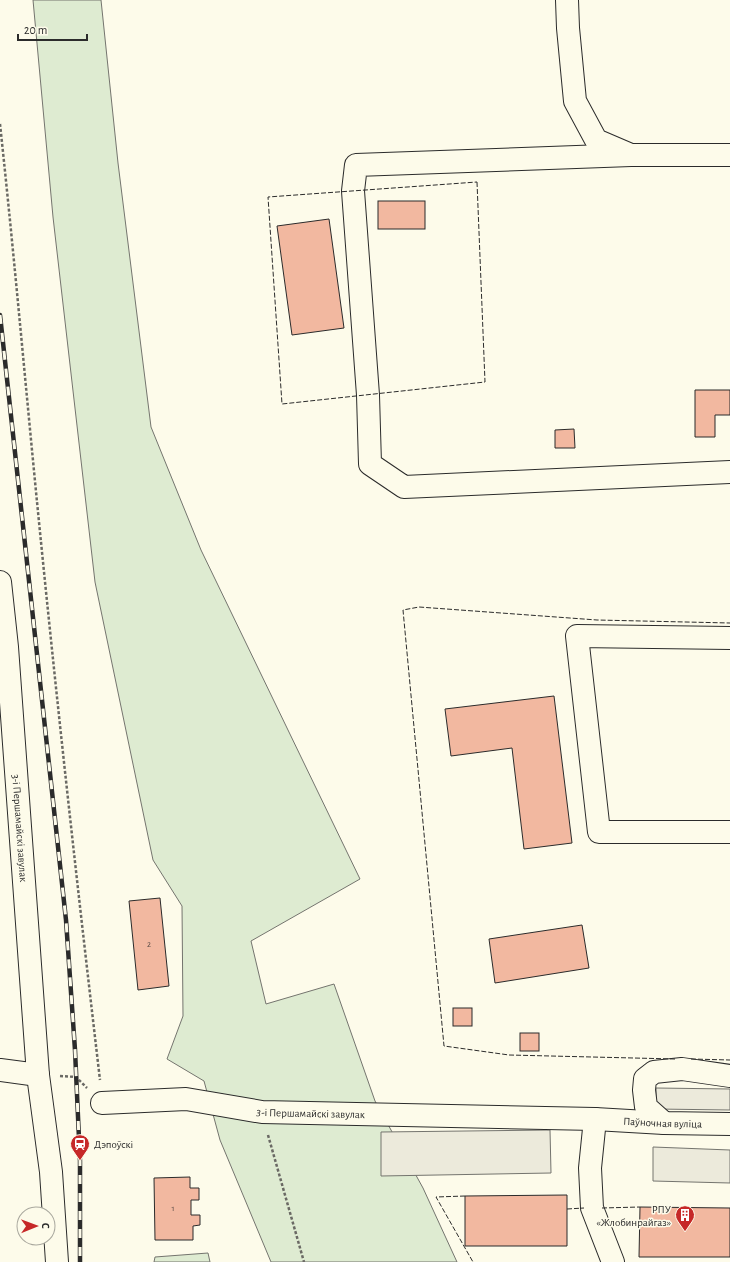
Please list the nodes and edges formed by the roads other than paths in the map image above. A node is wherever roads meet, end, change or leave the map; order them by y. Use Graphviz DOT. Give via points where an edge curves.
graph roads {
  1 [pos="567,0"];
  2 [pos="730,155"];
  3 [pos="631,156"];
  4 [pos="730,472"];
  5 [pos="0,582"];
  6 [pos="730,638"];
  7 [pos="730,832"];
  8 [pos="0,1070"];
  9 [pos="38,1075"];
  10 [pos="730,1076"];
  11 [pos="102,1103"];
  12 [pos="595,1119"];
  13 [pos="664,1123"];
  14 [pos="730,1124"];
  15 [pos="57,1262"];
  16 [pos="613,1262"];
  1 -- 3 [label="street" via="575,101 596,140"];
  2 -- 3 [label="street"];
  3 -- 4 [label="street" via="356,165 353,191 368,395 370,464 404,488"];
  5 -- 9 [label="street, 3-і Першамайскі завулак"];
  6 -- 7 [label="street" via="577,636 599,832"];
  8 -- 9 [label="street"];
  9 -- 15 [label="street, 3-і Першамайскі завулак" via="51,1172"];
  10 -- 13 [label="street" via="682,1069 654,1072 645,1079 646,1106"];
  11 -- 12 [label="street, 3-і Першамайскі завулак" via="186,1100 262,1112"];
  12 -- 13 [label="street, Паўночная вуліца"];
  12 -- 16 [label="street" via="590,1168 592,1208"];
  13 -- 14 [label="street, Паўночная вуліца"];
}
